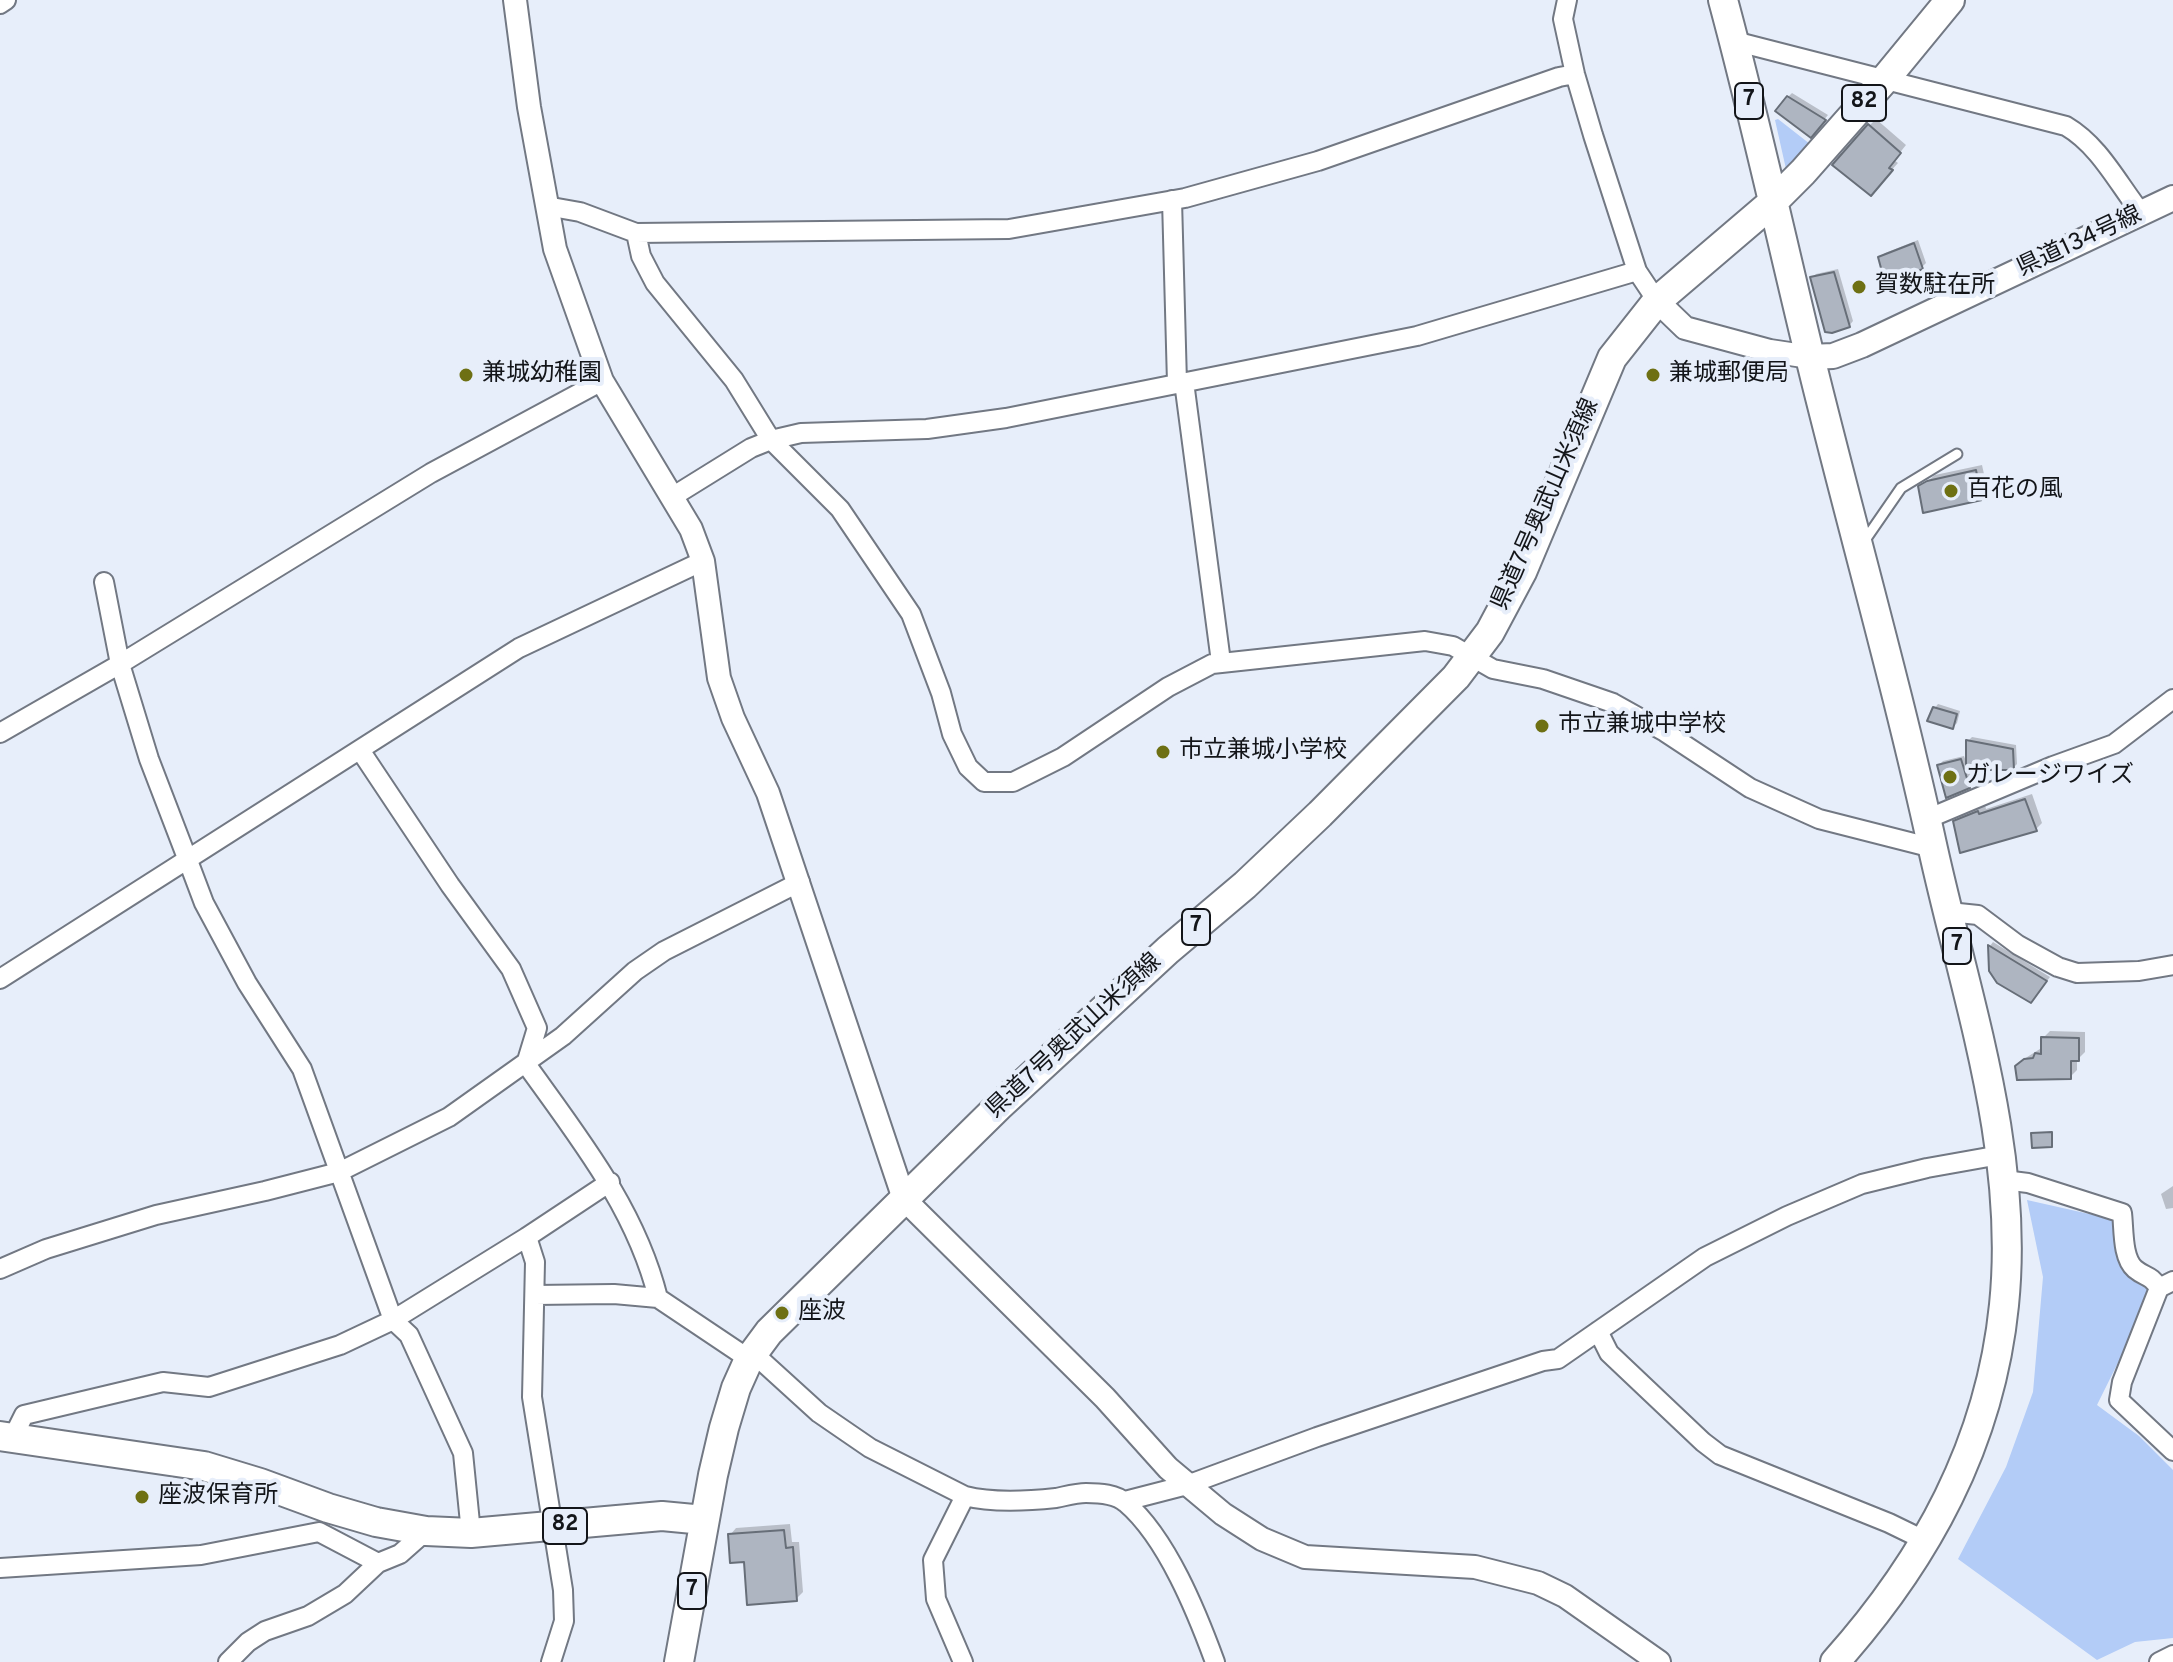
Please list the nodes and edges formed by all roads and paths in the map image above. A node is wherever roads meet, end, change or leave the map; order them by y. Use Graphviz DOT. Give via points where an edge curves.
graph roads {
  1 [pos="6,0"];
  2 [pos="515,0"];
  3 [pos="1567,0"];
  4 [pos="1723,0"];
  5 [pos="1950,0"];
  6 [pos="0,4"];
  7 [pos="1734,41"];
  8 [pos="1575,74"];
  9 [pos="1886,78"];
  10 [pos="2173,198"];
  11 [pos="1172,200"];
  12 [pos="1773,202"];
  13 [pos="546,206"];
  14 [pos="2142,214"];
  15 [pos="636,233"];
  16 [pos="1637,271"];
  17 [pos="1657,301"];
  18 [pos="1810,357"];
  19 [pos="602,381"];
  20 [pos="1181,382"];
  21 [pos="771,440"];
  22 [pos="1957,454"];
  23 [pos="672,497"];
  24 [pos="1859,549"];
  25 [pos="703,561"];
  26 [pos="104,582"];
  27 [pos="1471,658"];
  28 [pos="1221,662"];
  29 [pos="120,664"];
  30 [pos="2173,699"];
  31 [pos="0,733"];
  32 [pos="360,750"];
  33 [pos="1927,819"];
  34 [pos="1933,848"];
  35 [pos="187,858"];
  36 [pos="800,882"];
  37 [pos="1949,912"];
  38 [pos="2173,965"];
  39 [pos="0,979"];
  40 [pos="526,1064"];
  41 [pos="2002,1167"];
  42 [pos="339,1172"];
  43 [pos="610,1182"];
  44 [pos="904,1199"];
  45 [pos="527,1237"];
  46 [pos="0,1269"];
  47 [pos="2166,1285"];
  48 [pos="535,1295"];
  49 [pos="658,1298"];
  50 [pos="393,1320"];
  51 [pos="1598,1331"];
  52 [pos="751,1356"];
  53 [pos="7,1436"];
  54 [pos="2173,1451"];
  55 [pos="1187,1485"];
  56 [pos="965,1496"];
  57 [pos="1125,1501"];
  58 [pos="323,1520"];
  59 [pos="704,1520"];
  60 [pos="554,1527"];
  61 [pos="426,1531"];
  62 [pos="471,1533"];
  63 [pos="1926,1541"];
  64 [pos="378,1563"];
  65 [pos="0,1568"];
  66 [pos="2173,1655"];
  67 [pos="228,1662"];
  68 [pos="551,1662"];
  69 [pos="679,1662"];
  70 [pos="963,1662"];
  71 [pos="1215,1662"];
  72 [pos="1659,1662"];
  73 [pos="1835,1662"];
  74 [pos="2159,1662"];
  1 -- 6 [label="street"];
  2 -- 13 [label="street"];
  3 -- 8 [label="street" via="1563,19"];
  4 -- 7 [label="main road, 7"];
  5 -- 9 [label="main road, 82"];
  7 -- 9 [label="street"];
  7 -- 12 [label="main road, 7"];
  8 -- 11 [label="street" via="1318,161"];
  8 -- 16 [label="street"];
  9 -- 12 [label="main road, 82"];
  9 -- 14 [label="street" via="2066,126 2096,150"];
  10 -- 14 [label="main road, 県道134号線"];
  11 -- 15 [label="street" via="1009,229"];
  11 -- 20 [label="street"];
  12 -- 17 [label="main road, 県道7号奥武山米須線 / 7"];
  12 -- 18 [label="main road, 7"];
  13 -- 15 [label="street" via="580,212"];
  13 -- 19 [label="street" via="555,249"];
  14 -- 18 [label="main road, 県道134号線" via="1862,345 1833,356"];
  15 -- 21 [label="street" via="655,283 734,380"];
  16 -- 17 [label="street"];
  16 -- 20 [label="street" via="1417,336"];
  17 -- 18 [label="street" via="1685,328"];
  17 -- 27 [label="main road, 県道7号奥武山米須線 / 7" via="1612,358 1522,572"];
  18 -- 24 [label="main road, 7"];
  19 -- 23 [label="street"];
  19 -- 29 [label="street" via="431,473"];
  20 -- 21 [label="street" via="927,429 801,433"];
  20 -- 28 [label="street"];
  21 -- 23 [label="street"];
  21 -- 28 [label="street" via="840,509 911,614 952,734 968,767 984,782 1013,782 1168,687"];
  22 -- 24 [label="lane" via="1901,488"];
  23 -- 25 [label="street"];
  24 -- 33 [label="main road, 7"];
  25 -- 32 [label="street" via="519,648"];
  25 -- 36 [label="street" via="719,678"];
  26 -- 29 [label="street"];
  27 -- 28 [label="street" via="1453,646 1425,641"];
  27 -- 34 [label="street" via="1613,703 1750,788 1819,819"];
  27 -- 44 [label="main road, 県道7号奥武山米須線 / 7" via="1320,814"];
  29 -- 31 [label="street"];
  29 -- 35 [label="street"];
  30 -- 33 [label="street" via="2114,744"];
  32 -- 35 [label="street"];
  32 -- 40 [label="street" via="511,969 537,1028"];
  33 -- 34 [label="main road, 7"];
  34 -- 37 [label="main road, 7"];
  35 -- 39 [label="street"];
  35 -- 42 [label="street" via="204,903 247,983 302,1069"];
  36 -- 40 [label="street" via="664,951"];
  36 -- 44 [label="street"];
  37 -- 38 [label="street" via="1978,915 2018,945 2077,973"];
  37 -- 41 [label="main road, 7"];
  40 -- 42 [label="street" via="449,1117"];
  40 -- 43 [label="street"];
  41 -- 47 [label="street" via="2028,1183 2122,1213 2128,1262"];
  41 -- 51 [label="street" via="1927,1168 1862,1184 1705,1257"];
  41 -- 63 [label="main road, 7" via="2006,1272 1996,1361 1968,1455"];
  42 -- 46 [label="street" via="156,1215"];
  42 -- 50 [label="street"];
  43 -- 45 [label="street"];
  43 -- 49 [label="street" via="652,1272"];
  44 -- 52 [label="main road, 県道7号奥武山米須線 / 7" via="796,1304"];
  44 -- 55 [label="street"];
  45 -- 48 [label="street" via="535,1262"];
  45 -- 50 [label="street"];
  47 -- 54 [label="street" via="2122,1382 2119,1400"];
  48 -- 49 [label="street"];
  48 -- 60 [label="street" via="532,1397"];
  49 -- 52 [label="street"];
  50 -- 53 [label="street" via="340,1345 209,1387 163,1382 24,1415"];
  50 -- 62 [label="street" via="409,1335 463,1453"];
  51 -- 55 [label="street" via="1558,1359"];
  51 -- 63 [label="street" via="1609,1353 1720,1455"];
  52 -- 56 [label="street" via="870,1448"];
  52 -- 59 [label="main road, 県道7号奥武山米須線 / 7" via="724,1428"];
  53 -- 58 [label="main road, 82" via="204,1466 260,1483"];
  55 -- 57 [label="street"];
  55 -- 72 [label="street" via="1262,1539 1305,1557 1475,1567 1538,1583"];
  56 -- 57 [label="street" via="979,1500 1082,1493"];
  56 -- 70 [label="street" via="933,1560 936,1599"];
  57 -- 71 [label="street" via="1153,1533 1189,1598"];
  58 -- 61 [label="main road, 82"];
  58 -- 64 [label="street"];
  58 -- 65 [label="street" via="201,1555"];
  59 -- 60 [label="main road, 82" via="662,1516"];
  59 -- 69 [label="main road, 県道7号奥武山米須線 / 7"];
  60 -- 62 [label="main road, 82"];
  60 -- 68 [label="street" via="564,1621"];
  61 -- 62 [label="main road, 82"];
  61 -- 64 [label="street" via="400,1554"];
  63 -- 73 [label="main road, 7"];
  64 -- 67 [label="street" via="345,1594 308,1616 265,1631"];
  66 -- 74 [label="street"];
}
